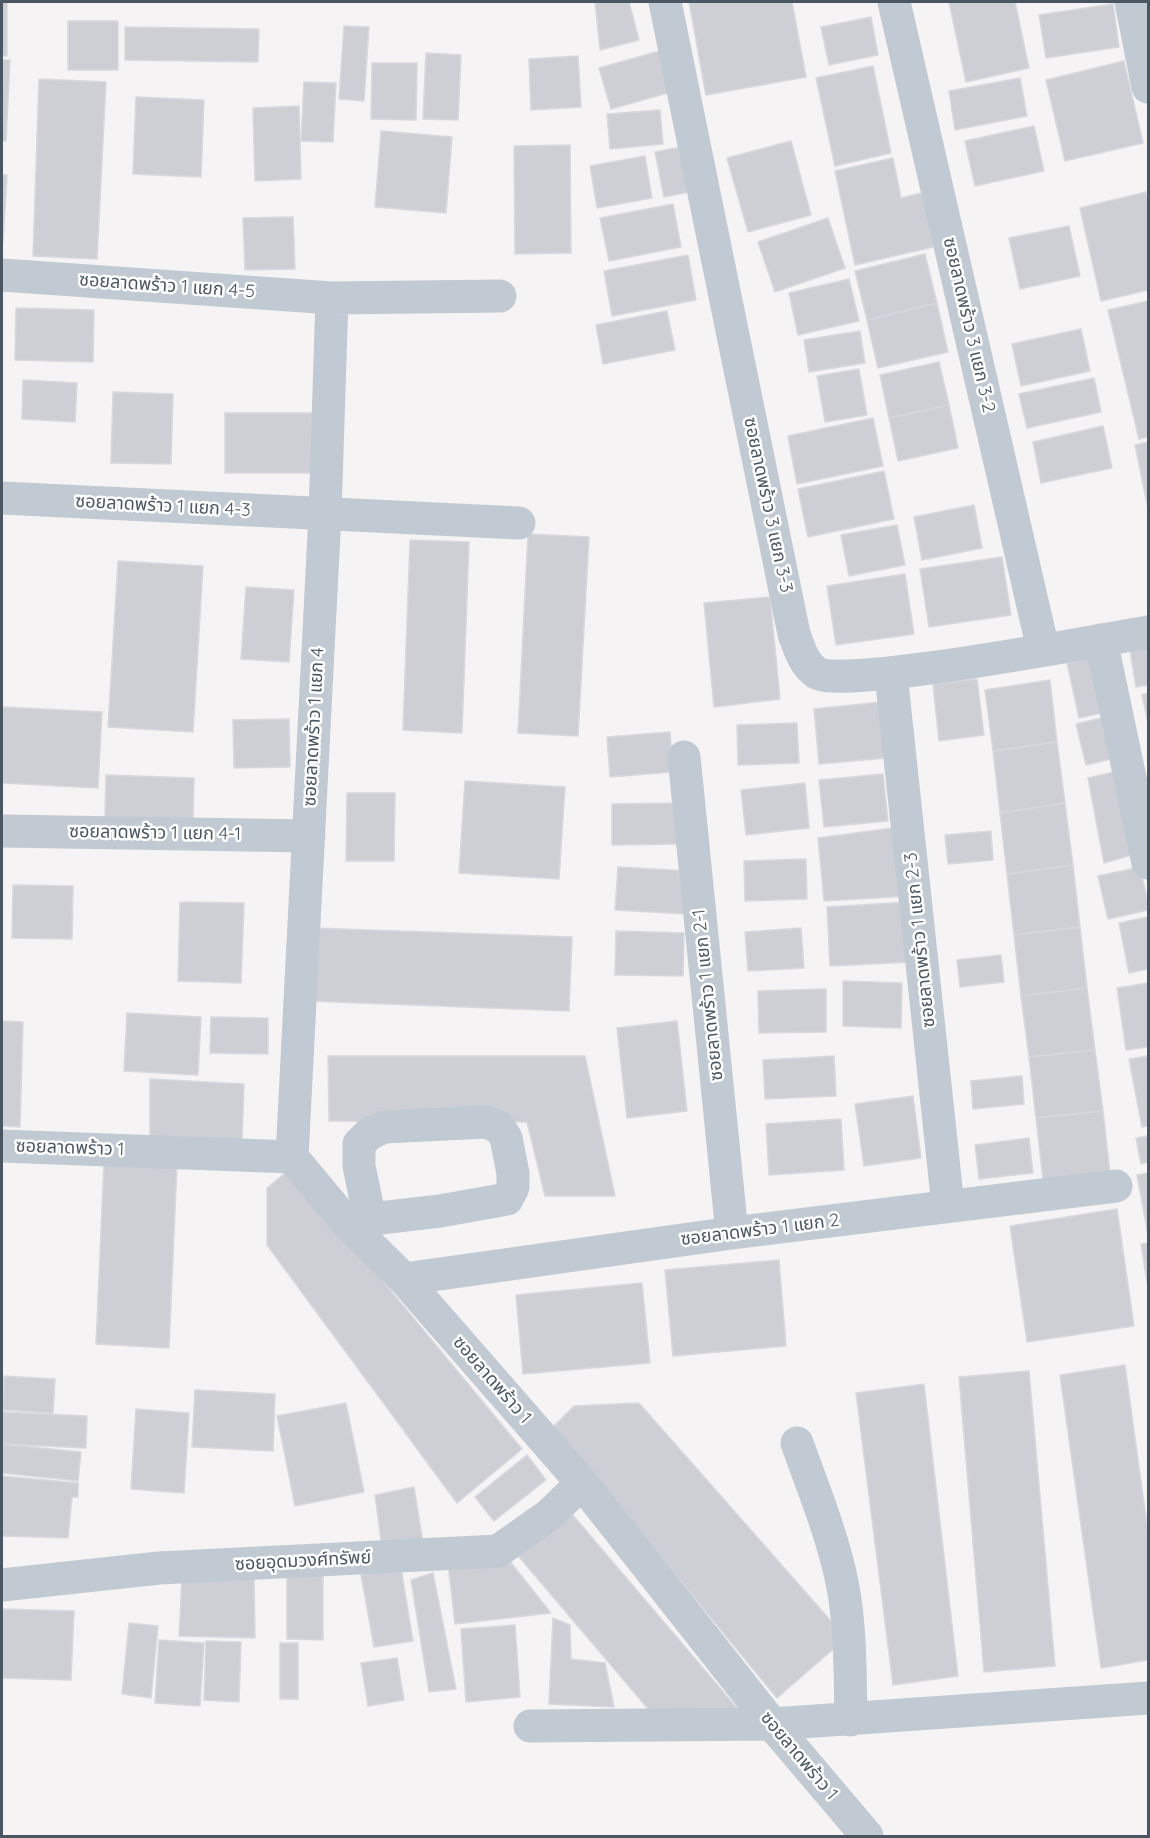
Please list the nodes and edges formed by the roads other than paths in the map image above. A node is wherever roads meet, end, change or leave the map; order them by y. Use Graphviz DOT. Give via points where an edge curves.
graph roads {
  1 [pos="665,2"];
  2 [pos="894,2"];
  3 [pos="1131,2"];
  4 [pos="1149,87"];
  5 [pos="2,275"];
  6 [pos="500,296"];
  7 [pos="332,298"];
  8 [pos="2,498"];
  9 [pos="325,514"];
  10 [pos="519,523"];
  11 [pos="1149,632"];
  12 [pos="1101,640"];
  13 [pos="1043,649"];
  14 [pos="891,674"];
  15 [pos="684,758"];
  16 [pos="2,831"];
  17 [pos="309,836"];
  18 [pos="1149,863"];
  19 [pos="2,1146"];
  20 [pos="291,1157"];
  21 [pos="1116,1186"];
  22 [pos="948,1206"];
  23 [pos="358,1221"];
  24 [pos="732,1233"];
  25 [pos="404,1279"];
  26 [pos="796,1443"];
  27 [pos="582,1483"];
  28 [pos="2,1585"];
  29 [pos="1149,1698"];
  30 [pos="851,1720"];
  31 [pos="772,1724"];
  32 [pos="530,1726"];
  33 [pos="867,1836"];
  1 -- 14 [label="street, ซอยลาดพร้าว 3 แยก 3-3" via="797,642 803,658 818,674"];
  2 -- 13 [label="street, ซอยลาดพร้าว 3 แยก 3-2"];
  3 -- 4 [label="street"];
  5 -- 7 [label="street, ซอยลาดพร้าว 1 แยก 4-5"];
  6 -- 7 [label="street, ซอยลาดพร้าว 1 แยก 4-5"];
  7 -- 9 [label="street, ซอยลาดพร้าว 1 แยก 4"];
  8 -- 9 [label="street, ซอยลาดพร้าว 1 แยก 4-3"];
  9 -- 10 [label="street, ซอยลาดพร้าว 1 แยก 4-3"];
  9 -- 17 [label="street, ซอยลาดพร้าว 1 แยก 4"];
  11 -- 12 [label="street, ซอยลาดพร้าว 3 แยก 3-3"];
  12 -- 13 [label="street, ซอยลาดพร้าว 3 แยก 3-3"];
  12 -- 18 [label="street"];
  13 -- 14 [label="street, ซอยลาดพร้าว 3 แยก 3-3"];
  14 -- 22 [label="street, ซอยลาดพร้าว 1 แยก 2-3"];
  15 -- 24 [label="street, ซอยลาดพร้าว 1 แยก 2-1"];
  16 -- 17 [label="street, ซอยลาดพร้าว 1 แยก 4-1"];
  17 -- 20 [label="street, ซอยลาดพร้าว 1 แยก 4"];
  19 -- 20 [label="street, ซอยลาดพร้าว 1"];
  20 -- 23 [label="street, ซอยลาดพร้าว 1"];
  21 -- 22 [label="street, ซอยลาดพร้าว 1 แยก 2"];
  22 -- 24 [label="street, ซอยลาดพร้าว 1 แยก 2"];
  23 -- 23 [label="street" via="507,1199 513,1187 513,1173 500,1127 486,1122 384,1127 369,1134 359,1144"];
  23 -- 25 [label="street, ซอยลาดพร้าว 1"];
  24 -- 25 [label="street, ซอยลาดพร้าว 1 แยก 2"];
  25 -- 27 [label="street, ซอยลาดพร้าว 1"];
  26 -- 30 [label="street" via="842,1581 849,1634"];
  27 -- 28 [label="street, ซอยอุดมวงศ์ทรัพย์" via="549,1515 498,1551 159,1568"];
  27 -- 31 [label="street, ซอยลาดพร้าว 1"];
  29 -- 30 [label="street"];
  30 -- 31 [label="street"];
  31 -- 32 [label="street"];
  31 -- 33 [label="street, ซอยลาดพร้าว 1"];
}
